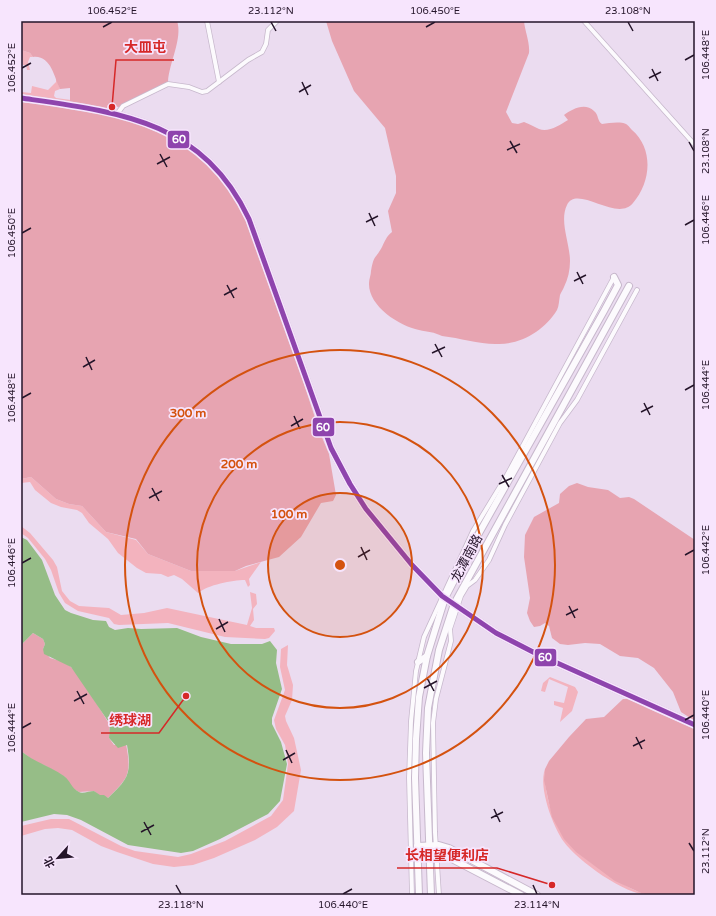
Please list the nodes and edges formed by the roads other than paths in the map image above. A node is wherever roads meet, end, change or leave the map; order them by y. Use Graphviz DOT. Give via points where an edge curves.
graph roads {
  1 [pos="207,21"];
  2 [pos="277,21"];
  3 [pos="584,21"];
  4 [pos="219,82"];
  5 [pos="21,98"];
  6 [pos="117,114"];
  7 [pos="695,145"];
  8 [pos="614,277"];
  9 [pos="629,286"];
  10 [pos="637,290"];
  11 [pos="553,423"];
  12 [pos="560,423"];
  13 [pos="465,562"];
  14 [pos="474,567"];
  15 [pos="444,597"];
  16 [pos="456,605"];
  17 [pos="431,641"];
  18 [pos="441,644"];
  19 [pos="427,656"];
  20 [pos="418,662"];
  21 [pos="695,725"];
  22 [pos="432,845"];
  23 [pos="417,846"];
  24 [pos="433,854"];
  25 [pos="418,855"];
  26 [pos="412,895"];
  27 [pos="419,895"];
  28 [pos="431,895"];
  29 [pos="439,895"];
  30 [pos="521,895"];
  31 [pos="537,895"];
  1 -- 4 [label="street"];
  2 -- 4 [label="street" via="268,30 262,52"];
  3 -- 7 [label="street"];
  4 -- 6 [label="street" via="202,92 173,84 165,86 123,106"];
  5 -- 6 [label="highway"];
  6 -- 15 [label="highway" via="154,126 185,141 226,179 244,207 256,236 331,448 350,484 376,522 412,565"];
  8 -- 13 [label="main road, 龙潭南路" via="618,285"];
  8 -- 15 [label="street" via="507,475 473,531"];
  9 -- 11 [label="main road, 龙潭南路"];
  10 -- 12 [label="street" via="577,400"];
  11 -- 12 [label="main road"];
  11 -- 14 [label="main road, 龙潭南路"];
  12 -- 16 [label="street" via="505,525 493,554 476,580 467,586"];
  13 -- 14 [label="main road"];
  13 -- 15 [label="main road, 龙潭南路"];
  14 -- 16 [label="main road, 龙潭南路"];
  15 -- 16 [label="highway"];
  15 -- 17 [label="main road, 龙潭南路"];
  15 -- 20 [label="street" via="426,632"];
  16 -- 18 [label="main road, 龙潭南路"];
  16 -- 21 [label="highway" via="496,633 525,648"];
  16 -- 22 [label="street" via="433,723"];
  17 -- 18 [label="main road"];
  17 -- 19 [label="main road, 龙潭南路"];
  18 -- 22 [label="main road, 龙潭南路" via="433,676 427,720 426,753"];
  19 -- 20 [label="main road"];
  19 -- 23 [label="main road, 龙潭南路" via="417,722"];
  20 -- 26 [label="street" via="411,720 409,778"];
  22 -- 23 [label="main road"];
  22 -- 24 [label="main road, 龙潭南路"];
  22 -- 31 [label="main road" via="448,848"];
  23 -- 25 [label="main road, 龙潭南路"];
  24 -- 25 [label="main road"];
  24 -- 28 [label="main road, 龙潭南路"];
  24 -- 29 [label="street"];
  24 -- 30 [label="main road" via="448,857"];
  25 -- 27 [label="main road, 龙潭南路"];
}
